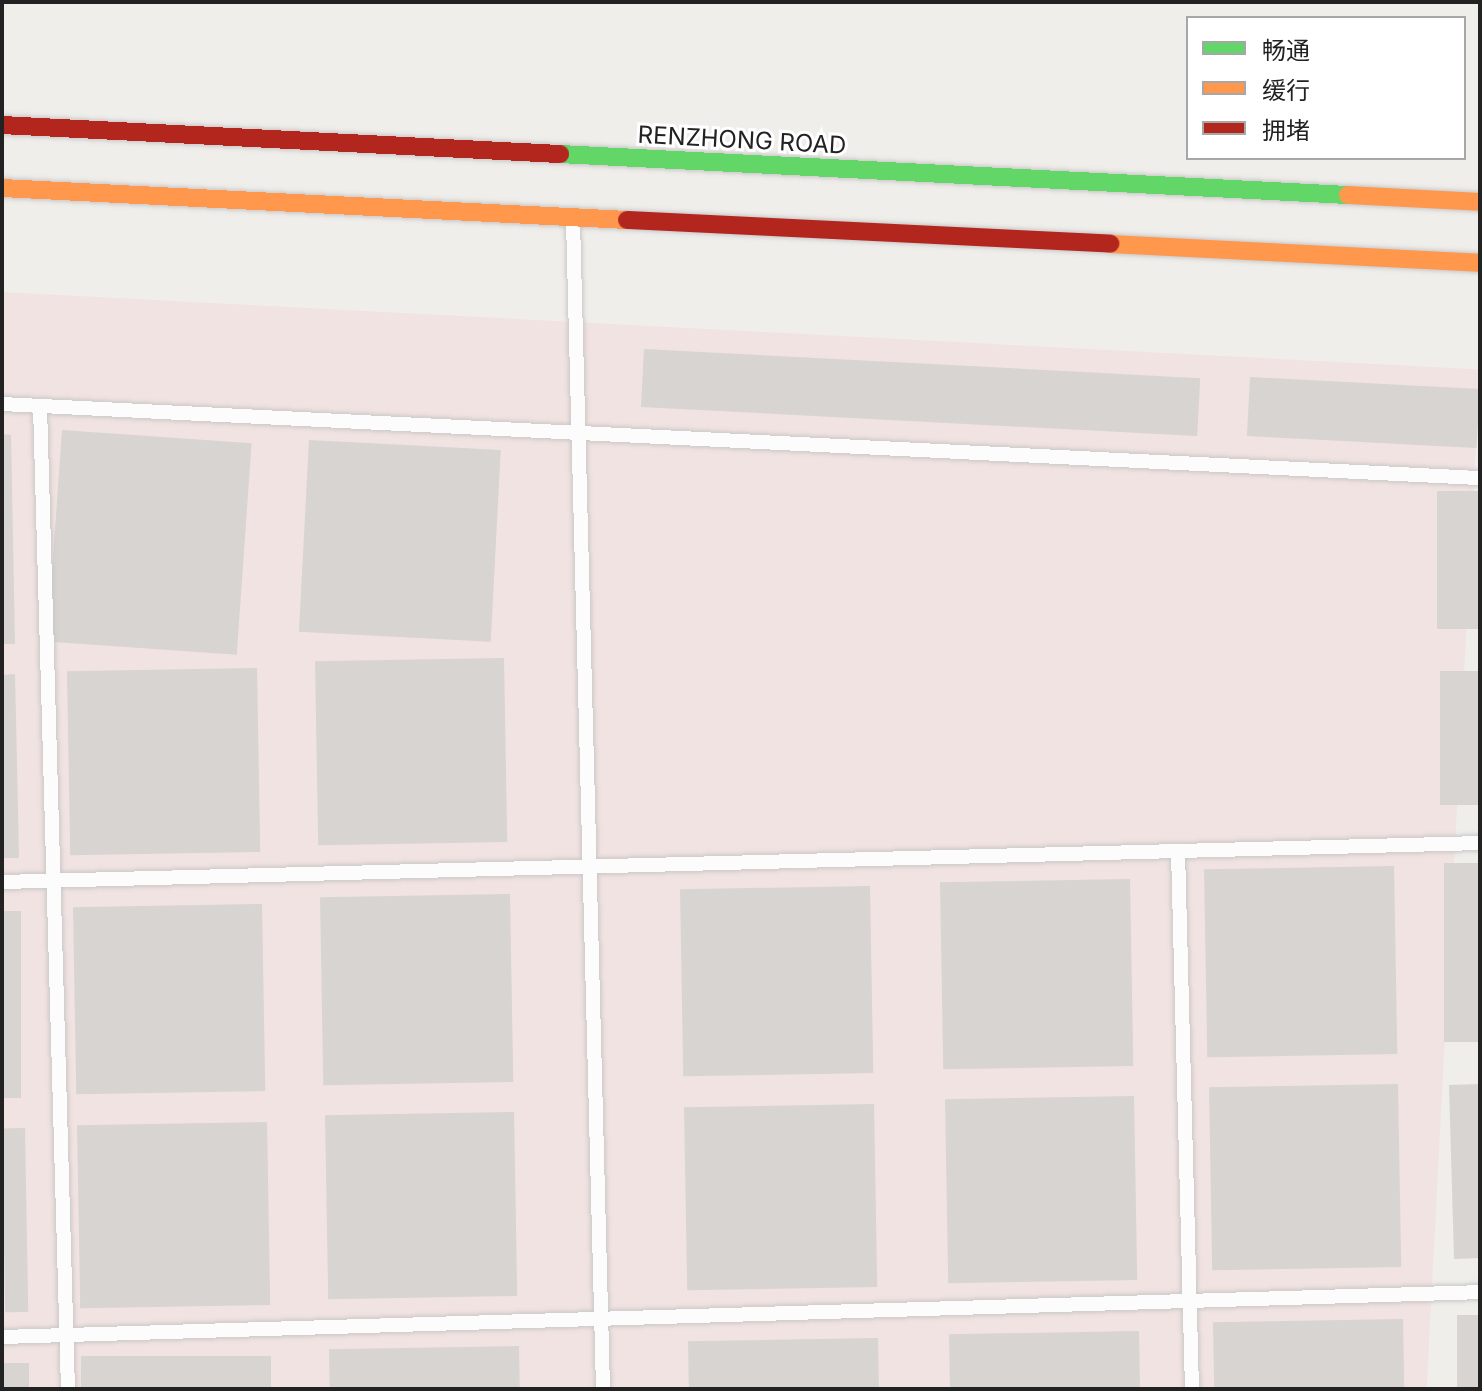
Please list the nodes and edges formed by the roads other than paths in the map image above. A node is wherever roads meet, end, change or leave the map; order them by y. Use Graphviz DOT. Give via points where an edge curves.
graph roads {
  1 [pos="2,125"];
  2 [pos="2,188"];
  3 [pos="1480,202"];
  4 [pos="573,220"];
  5 [pos="1480,263"];
  6 [pos="2,404"];
  7 [pos="40,406"];
  8 [pos="578,432"];
  9 [pos="1480,478"];
  10 [pos="1480,843"];
  11 [pos="1178,851"];
  12 [pos="590,867"];
  13 [pos="54,881"];
  14 [pos="2,882"];
  15 [pos="1480,1292"];
  16 [pos="1190,1301"];
  17 [pos="601,1319"];
  18 [pos="67,1335"];
  19 [pos="2,1337"];
  20 [pos="68,1389"];
  21 [pos="603,1389"];
  22 [pos="1192,1389"];
  1 -- 3 [label="main road, RENZHONG ROAD"];
  2 -- 4 [label="main road"];
  4 -- 5 [label="main road"];
  4 -- 8 [label="lane"];
  6 -- 7 [label="lane"];
  7 -- 8 [label="lane"];
  7 -- 13 [label="lane"];
  8 -- 9 [label="lane"];
  8 -- 12 [label="lane"];
  10 -- 11 [label="lane"];
  11 -- 12 [label="lane"];
  11 -- 16 [label="lane"];
  12 -- 13 [label="lane"];
  12 -- 17 [label="lane"];
  13 -- 14 [label="lane"];
  13 -- 18 [label="lane"];
  15 -- 16 [label="lane"];
  16 -- 17 [label="lane"];
  16 -- 22 [label="lane"];
  17 -- 18 [label="lane"];
  17 -- 21 [label="lane"];
  18 -- 19 [label="lane"];
  18 -- 20 [label="lane"];
}
